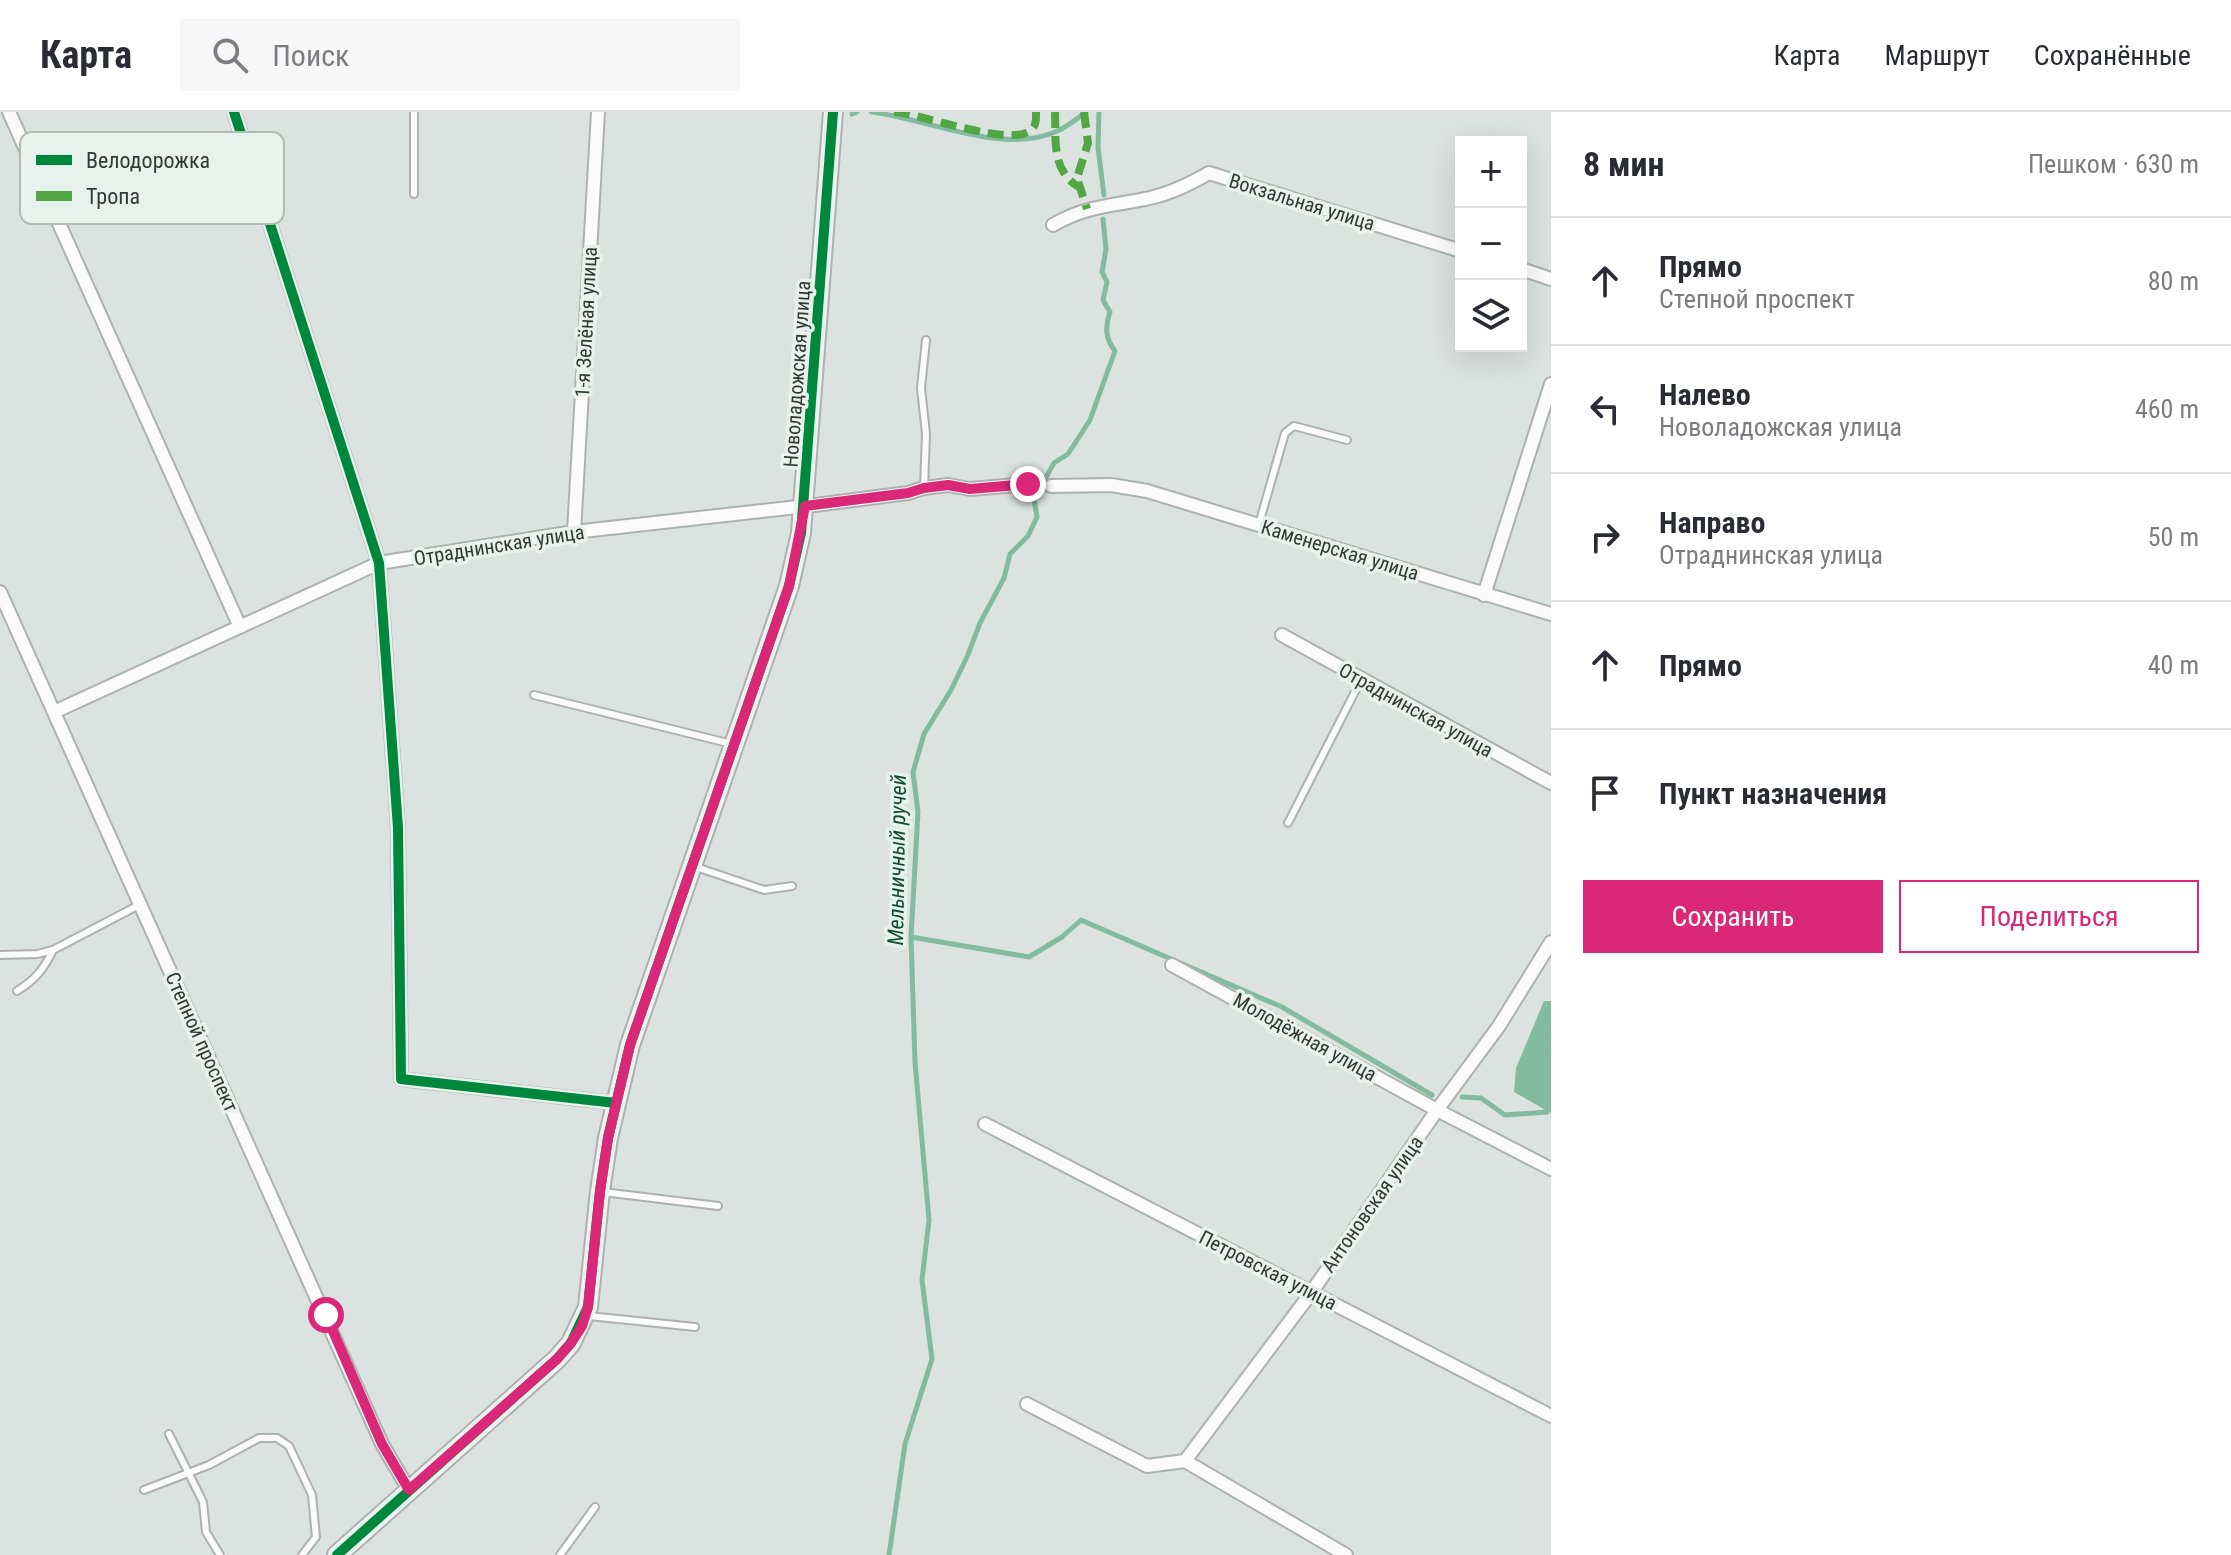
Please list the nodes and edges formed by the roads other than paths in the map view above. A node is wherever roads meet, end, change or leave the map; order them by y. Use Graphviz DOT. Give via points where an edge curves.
graph roads {
  1 [pos="9,112"];
  2 [pos="234,112"];
  3 [pos="414,112"];
  4 [pos="598,112"];
  5 [pos="833,112"];
  6 [pos="240,132"];
  7 [pos="20,137"];
  8 [pos="414,194"];
  9 [pos="59,224"];
  10 [pos="270,224"];
  11 [pos="1053,225"];
  12 [pos="1455,249"];
  13 [pos="1527,271"];
  14 [pos="1551,279"];
  15 [pos="926,340"];
  16 [pos="1551,384"];
  17 [pos="1347,440"];
  18 [pos="1028,484"];
  19 [pos="1051,486"];
  20 [pos="924,488"];
  21 [pos="805,506"];
  22 [pos="1259,524"];
  23 [pos="574,532"];
  24 [pos="379,563"];
  25 [pos="0,592"];
  26 [pos="1484,595"];
  27 [pos="1551,614"];
  28 [pos="240,627"];
  29 [pos="1282,635"];
  30 [pos="1361,680"];
  31 [pos="534,695"];
  32 [pos="54,712"];
  33 [pos="735,745"];
  34 [pos="1551,783"];
  35 [pos="1288,823"];
  36 [pos="692,866"];
  37 [pos="792,886"];
  38 [pos="139,905"];
  39 [pos="1551,942"];
  40 [pos="53,950"];
  41 [pos="0,955"];
  42 [pos="1172,965"];
  43 [pos="17,991"];
  44 [pos="616,1103"];
  45 [pos="1437,1110"];
  46 [pos="985,1124"];
  47 [pos="1551,1169"];
  48 [pos="600,1191"];
  49 [pos="718,1206"];
  50 [pos="1311,1293"];
  51 [pos="585,1316"];
  52 [pos="695,1327"];
  53 [pos="1027,1404"];
  54 [pos="1551,1416"];
  55 [pos="169,1434"];
  56 [pos="1185,1461"];
  57 [pos="191,1472"];
  58 [pos="144,1490"];
  59 [pos="409,1490"];
  60 [pos="595,1507"];
  61 [pos="220,1555"];
  62 [pos="302,1555"];
  63 [pos="338,1555"];
  64 [pos="560,1555"];
  65 [pos="1346,1555"];
  1 -- 7 [label="street"];
  2 -- 6 [label="street"];
  3 -- 8 [label="lane"];
  4 -- 23 [label="street, 1-я Зелёная улица"];
  5 -- 21 [label="street, Новоладожская улица"];
  9 -- 28 [label="street"];
  10 -- 24 [label="street"];
  11 -- 12 [label="street, Вокзальная улица" via="1075,213 1180,189 1209,173"];
  13 -- 14 [label="street"];
  15 -- 20 [label="lane" via="921,388"];
  16 -- 26 [label="street"];
  17 -- 22 [label="lane" via="1294,426 1285,433"];
  18 -- 20 [label="street, Отраднинская улица"];
  19 -- 22 [label="street, Каменерская улица" via="1129,488"];
  20 -- 21 [label="street, Отраднинская улица"];
  21 -- 23 [label="street, Отраднинская улица"];
  21 -- 33 [label="street, Новоладожская улица" via="789,586"];
  22 -- 26 [label="street, Каменерская улица"];
  23 -- 24 [label="street, Отраднинская улица"];
  24 -- 28 [label="street, Отраднинская улица"];
  24 -- 44 [label="street" via="398,828 401,1079"];
  25 -- 32 [label="street, Степной проспект"];
  26 -- 27 [label="street, Каменерская улица"];
  28 -- 32 [label="street, Отраднинская улица"];
  29 -- 30 [label="street, Отраднинская улица"];
  30 -- 34 [label="street, Отраднинская улица"];
  30 -- 35 [label="lane"];
  31 -- 33 [label="lane"];
  32 -- 38 [label="street, Степной проспект"];
  33 -- 36 [label="street, Новоладожская улица"];
  36 -- 37 [label="lane" via="764,890"];
  36 -- 44 [label="street, Новоладожская улица" via="630,1045"];
  38 -- 40 [label="lane"];
  38 -- 59 [label="street, Степной проспект" via="382,1444"];
  39 -- 45 [label="street, Антоновская улица" via="1499,1026"];
  40 -- 41 [label="lane"];
  40 -- 43 [label="lane" via="34,981"];
  42 -- 45 [label="street, Молодёжная улица"];
  44 -- 48 [label="street, Новоладожская улица"];
  45 -- 47 [label="street, Молодёжная улица"];
  45 -- 50 [label="street, Антоновская улица"];
  46 -- 50 [label="street, Петровская улица"];
  48 -- 49 [label="lane"];
  48 -- 51 [label="street, Новоладожская улица"];
  50 -- 54 [label="street, Петровская улица"];
  50 -- 56 [label="street, Антоновская улица"];
  51 -- 52 [label="lane"];
  51 -- 59 [label="street, Новоладожская улица" via="557,1359"];
  53 -- 56 [label="street" via="1147,1466"];
  55 -- 57 [label="lane"];
  56 -- 65 [label="street"];
  57 -- 58 [label="lane"];
  57 -- 61 [label="lane" via="203,1502 206,1532"];
  57 -- 62 [label="lane" via="259,1438 277,1438 289,1446 312,1495 316,1537"];
  59 -- 63 [label="street, Новоладожская улица"];
  60 -- 64 [label="lane"];
}
